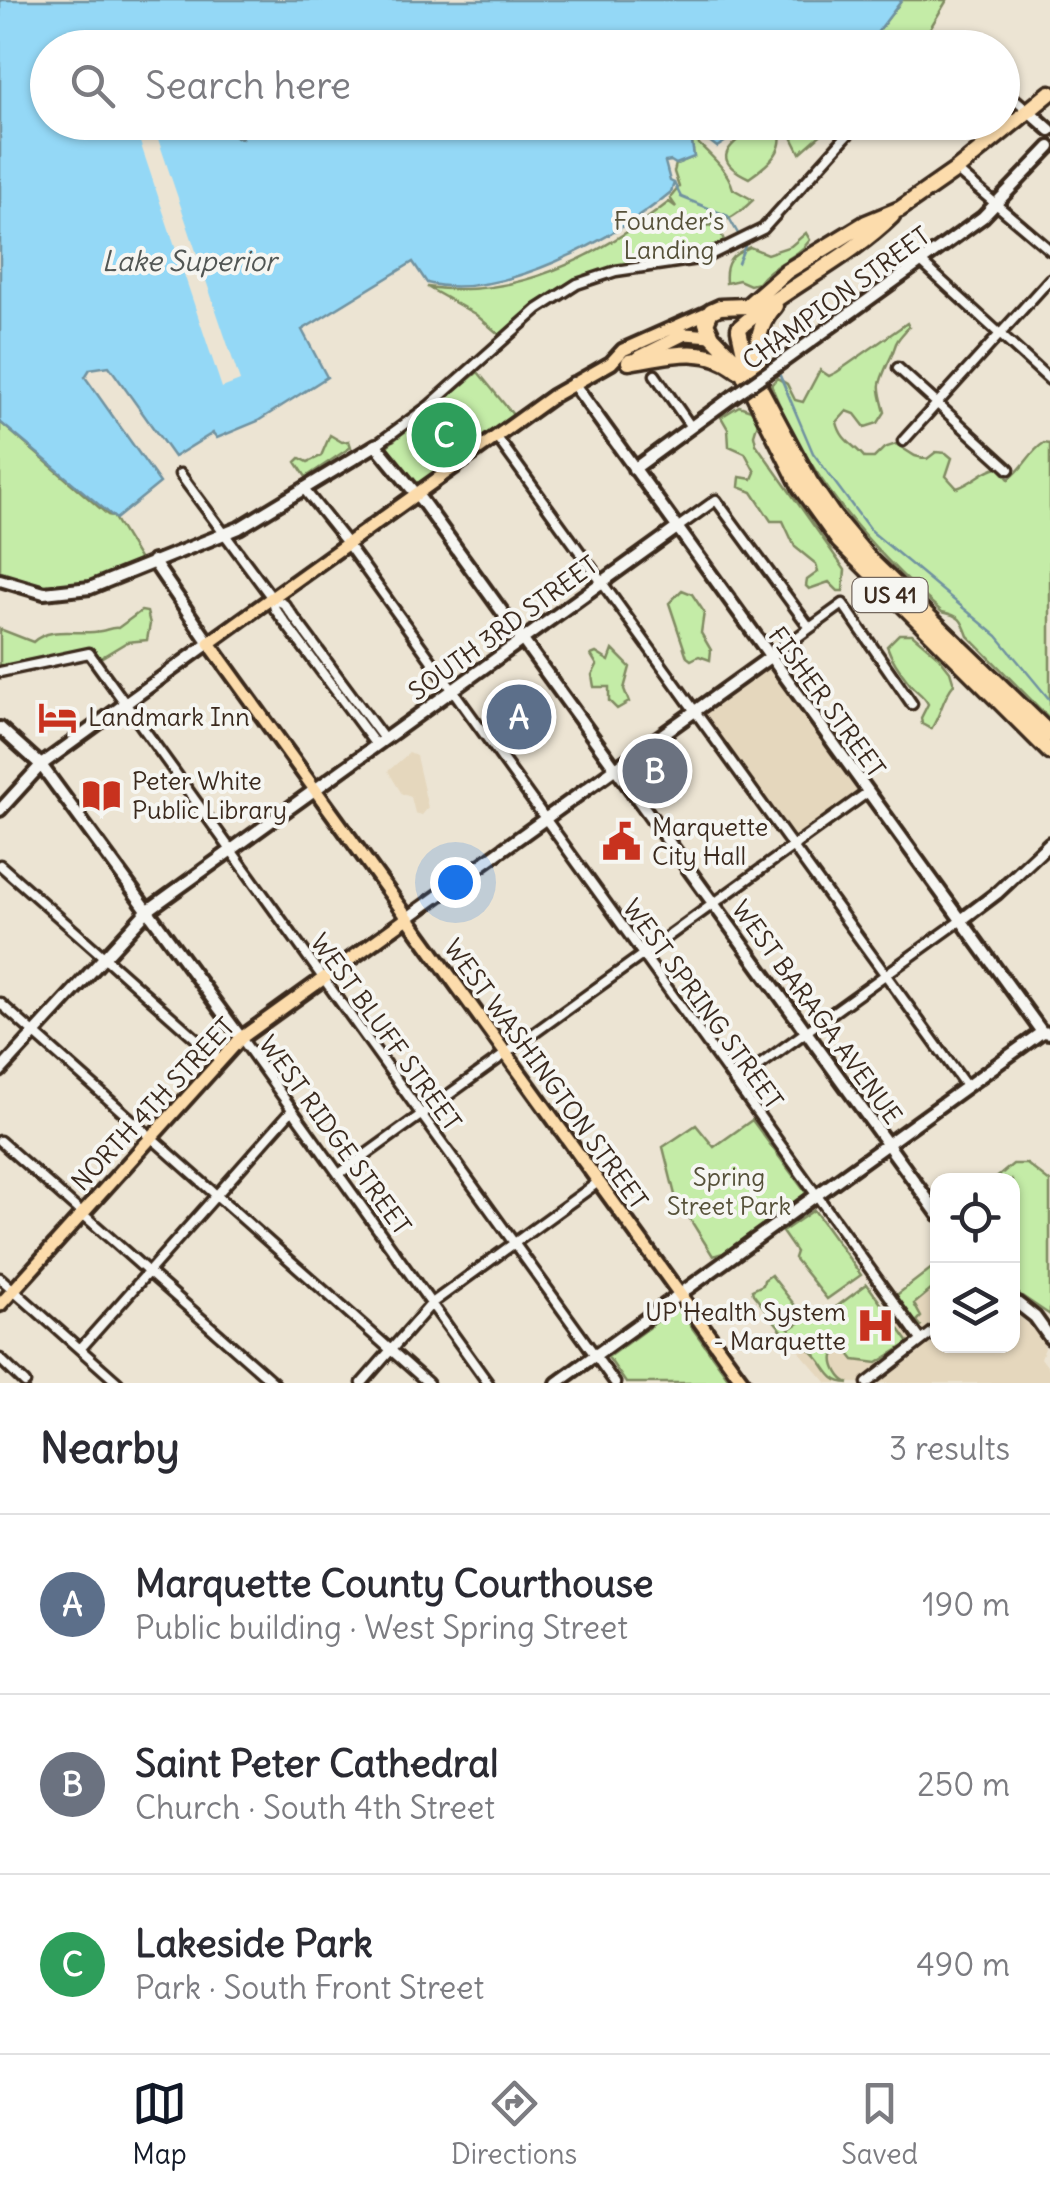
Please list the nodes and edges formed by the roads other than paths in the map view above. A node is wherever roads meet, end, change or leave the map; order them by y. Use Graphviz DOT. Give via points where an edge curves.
graph roads {
  1 [pos="1050,93"];
  2 [pos="1020,103"];
  3 [pos="1030,112"];
  4 [pos="1020,120"];
  5 [pos="1050,130"];
  6 [pos="843,140"];
  7 [pos="994,140"];
  8 [pos="1050,146"];
  9 [pos="956,170"];
  10 [pos="997,203"];
  11 [pos="900,208"];
  12 [pos="1050,250"];
  13 [pos="921,262"];
  14 [pos="1050,279"];
  15 [pos="792,287"];
  16 [pos="730,308"];
  17 [pos="711,311"];
  18 [pos="739,329"];
  19 [pos="1000,334"];
  20 [pos="715,338"];
  21 [pos="629,362"];
  22 [pos="611,363"];
  23 [pos="898,368"];
  24 [pos="654,375"];
  25 [pos="745,377"];
  26 [pos="1050,380"];
  27 [pos="573,383"];
  28 [pos="763,390"];
  29 [pos="938,404"];
  30 [pos="691,427"];
  31 [pos="496,436"];
  32 [pos="902,440"];
  33 [pos="376,444"];
  34 [pos="634,469"];
  35 [pos="1010,469"];
  36 [pos="180,474"];
  37 [pos="303,488"];
  38 [pos="415,494"];
  39 [pos="677,528"];
  40 [pos="227,533"];
  41 [pos="347,544"];
  42 [pos="153,561"];
  43 [pos="0,580"];
  44 [pos="601,582"];
  45 [pos="272,598"];
  46 [pos="810,628"];
  47 [pos="522,639"];
  48 [pos="208,644"];
  49 [pos="770,658"];
  50 [pos="0,672"];
  51 [pos="452,690"];
  52 [pos="126,704"];
  53 [pos="912,704"];
  54 [pos="695,712"];
  55 [pos="0,728"];
  56 [pos="1050,734"];
  57 [pos="380,742"];
  58 [pos="1050,752"];
  59 [pos="42,765"];
  60 [pos="616,768"];
  61 [pos="314,790"];
  62 [pos="868,792"];
  63 [pos="0,810"];
  64 [pos="546,819"];
  65 [pos="1050,843"];
  66 [pos="793,846"];
  67 [pos="231,852"];
  68 [pos="0,865"];
  69 [pos="714,903"];
  70 [pos="147,911"];
  71 [pos="406,919"];
  72 [pos="960,920"];
  73 [pos="642,954"];
  74 [pos="104,955"];
  75 [pos="886,974"];
  76 [pos="324,979"];
  77 [pos="0,1003"];
  78 [pos="807,1032"];
  79 [pos="1046,1032"];
  80 [pos="34,1033"];
  81 [pos="240,1038"];
  82 [pos="1050,1044"];
  83 [pos="504,1055"];
  84 [pos="219,1059"];
  85 [pos="0,1070"];
  86 [pos="735,1083"];
  87 [pos="966,1086"];
  88 [pos="292,1110"];
  89 [pos="421,1114"];
  90 [pos="151,1136"];
  91 [pos="0,1141"];
  92 [pos="887,1144"];
  93 [pos="339,1174"];
  94 [pos="598,1183"];
  95 [pos="217,1195"];
  96 [pos="816,1196"];
  97 [pos="930,1203"];
  98 [pos="83,1214"];
  99 [pos="515,1244"];
  100 [pos="148,1272"];
  101 [pos="0,1278"];
  102 [pos="14,1290"];
  103 [pos="680,1296"];
  104 [pos="432,1304"];
  105 [pos="0,1306"];
  106 [pos="1020,1306"];
  107 [pos="1034,1317"];
  108 [pos="1050,1325"];
  109 [pos="930,1334"];
  110 [pos="1050,1338"];
  111 [pos="922,1340"];
  112 [pos="80,1349"];
  113 [pos="391,1351"];
  114 [pos="595,1355"];
  115 [pos="0,1359"];
  116 [pos="25,1383"];
  117 [pos="118,1383"];
  118 [pos="274,1383"];
  119 [pos="362,1383"];
  120 [pos="428,1383"];
  121 [pos="488,1383"];
  122 [pos="556,1383"];
  123 [pos="616,1383"];
  124 [pos="744,1383"];
  125 [pos="867,1383"];
  1 -- 3 [label="highway, US 41"];
  2 -- 3 [label="street"];
  3 -- 4 [label="highway, US 41"];
  3 -- 5 [label="street"];
  6 -- 33 [label="street" via="777,217 751,236 704,258 616,270 577,284"];
  7 -- 9 [label="highway, US 41"];
  8 -- 10 [label="street, CHAMPION STREET"];
  9 -- 10 [label="street"];
  9 -- 11 [label="highway, US 41"];
  10 -- 12 [label="street"];
  10 -- 13 [label="street, CHAMPION STREET"];
  11 -- 15 [label="highway, US 41" via="873,234"];
  11 -- 16 [label="highway, US 41" via="787,270 751,304"];
  13 -- 19 [label="street"];
  13 -- 30 [label="street, CHAMPION STREET, bridge"];
  14 -- 19 [label="street"];
  15 -- 18 [label="highway, US 41"];
  15 -- 28 [label="highway, US 41" via="759,334"];
  16 -- 17 [label="highway, US 41"];
  16 -- 18 [label="highway, US 41"];
  17 -- 20 [label="highway" via="706,323"];
  17 -- 22 [label="main road" via="623,350"];
  18 -- 20 [label="highway, US 41" via="730,339"];
  18 -- 28 [label="highway, US 41" via="746,362"];
  19 -- 26 [label="street"];
  19 -- 29 [label="street"];
  20 -- 21 [label="main road" via="685,334"];
  20 -- 25 [label="highway, US 41"];
  21 -- 22 [label="main road"];
  21 -- 25 [label="highway" via="698,353 721,359"];
  22 -- 27 [label="main road"];
  23 -- 29 [label="street"];
  24 -- 30 [label="street"];
  25 -- 58 [label="highway, US 41" via="801,488 839,541"];
  27 -- 31 [label="main road"];
  27 -- 34 [label="street, FISHER STREET"];
  28 -- 56 [label="highway, US 41" via="810,482 857,546"];
  29 -- 32 [label="street"];
  29 -- 35 [label="street"];
  30 -- 34 [label="street, CHAMPION STREET"];
  31 -- 38 [label="main road"];
  31 -- 44 [label="street"];
  33 -- 37 [label="street"];
  33 -- 38 [label="street, WEST BARAGA AVENUE"];
  34 -- 39 [label="street, FISHER STREET"];
  36 -- 40 [label="street"];
  37 -- 40 [label="street"];
  37 -- 41 [label="street, WEST SPRING STREET"];
  38 -- 41 [label="main road"];
  38 -- 47 [label="street, WEST BARAGA AVENUE"];
  39 -- 44 [label="street, SOUTH 3RD STREET"];
  39 -- 46 [label="street, SOUTH 3RD STREET" via="716,500"];
  39 -- 49 [label="street, FISHER STREET"];
  40 -- 42 [label="street"];
  40 -- 45 [label="street"];
  41 -- 45 [label="main road"];
  41 -- 51 [label="street, WEST SPRING STREET"];
  42 -- 43 [label="street" via="67,592 44,593"];
  42 -- 48 [label="street"];
  44 -- 47 [label="street, SOUTH 3RD STREET"];
  44 -- 54 [label="street"];
  45 -- 48 [label="main road"];
  45 -- 57 [label="street"];
  46 -- 49 [label="street"];
  46 -- 53 [label="street" via="842,604"];
  47 -- 51 [label="street, SOUTH 3RD STREET"];
  47 -- 60 [label="street, WEST BARAGA AVENUE"];
  48 -- 52 [label="street"];
  48 -- 61 [label="main road, WEST WASHINGTON STREET"];
  49 -- 54 [label="street"];
  49 -- 62 [label="street, FISHER STREET"];
  50 -- 52 [label="street, WEST BLUFF STREET" via="89,653"];
  51 -- 57 [label="street, SOUTH 3RD STREET"];
  51 -- 64 [label="street, WEST SPRING STREET"];
  52 -- 59 [label="street"];
  52 -- 67 [label="street, WEST BLUFF STREET"];
  54 -- 60 [label="street"];
  54 -- 66 [label="street"];
  55 -- 59 [label="street, WEST RIDGE STREET"];
  57 -- 61 [label="street, SOUTH 3RD STREET"];
  59 -- 63 [label="street"];
  59 -- 70 [label="street, WEST RIDGE STREET"];
  60 -- 64 [label="street"];
  60 -- 69 [label="street, WEST BARAGA AVENUE"];
  61 -- 67 [label="street, SOUTH 3RD STREET"];
  61 -- 71 [label="main road, WEST WASHINGTON STREET"];
  62 -- 66 [label="street"];
  62 -- 72 [label="street, FISHER STREET"];
  64 -- 71 [label="street"];
  64 -- 73 [label="street, WEST SPRING STREET"];
  65 -- 72 [label="street"];
  66 -- 69 [label="street"];
  66 -- 75 [label="street"];
  67 -- 70 [label="street, SOUTH 3RD STREET"];
  67 -- 76 [label="street, WEST BLUFF STREET"];
  68 -- 74 [label="street"];
  69 -- 73 [label="street"];
  69 -- 78 [label="street, WEST BARAGA AVENUE"];
  70 -- 74 [label="street, SOUTH 3RD STREET"];
  70 -- 81 [label="street, WEST RIDGE STREET"];
  71 -- 76 [label="main road, NORTH 4TH STREET"];
  71 -- 83 [label="main road, WEST WASHINGTON STREET"];
  72 -- 75 [label="street"];
  72 -- 79 [label="street, FISHER STREET"];
  73 -- 83 [label="street"];
  73 -- 86 [label="street, WEST SPRING STREET"];
  74 -- 80 [label="street, SOUTH 3RD STREET"];
  74 -- 84 [label="street"];
  75 -- 78 [label="street"];
  75 -- 87 [label="street"];
  76 -- 81 [label="main road, NORTH 4TH STREET"];
  76 -- 89 [label="street, WEST BLUFF STREET"];
  77 -- 80 [label="street"];
  78 -- 86 [label="street"];
  78 -- 92 [label="street, WEST BARAGA AVENUE"];
  79 -- 82 [label="street, FISHER STREET"];
  79 -- 87 [label="street"];
  80 -- 85 [label="street, SOUTH 3RD STREET"];
  80 -- 90 [label="street"];
  81 -- 84 [label="main road, NORTH 4TH STREET"];
  81 -- 88 [label="street, WEST RIDGE STREET"];
  83 -- 89 [label="street"];
  83 -- 94 [label="main road, WEST WASHINGTON STREET"];
  84 -- 90 [label="main road, NORTH 4TH STREET"];
  86 -- 96 [label="street, WEST SPRING STREET"];
  87 -- 92 [label="street"];
  88 -- 93 [label="street, WEST RIDGE STREET"];
  88 -- 95 [label="street"];
  89 -- 93 [label="street"];
  89 -- 99 [label="street, WEST BLUFF STREET"];
  90 -- 95 [label="street"];
  90 -- 98 [label="main road, NORTH 4TH STREET"];
  91 -- 98 [label="street"];
  92 -- 96 [label="street"];
  92 -- 97 [label="street, WEST BARAGA AVENUE"];
  93 -- 104 [label="street, WEST RIDGE STREET"];
  94 -- 99 [label="street"];
  94 -- 103 [label="main road, WEST WASHINGTON STREET"];
  95 -- 100 [label="street"];
  95 -- 113 [label="street"];
  96 -- 103 [label="street"];
  96 -- 111 [label="street, WEST SPRING STREET"];
  98 -- 100 [label="street"];
  98 -- 102 [label="main road, NORTH 4TH STREET"];
  99 -- 104 [label="street"];
  99 -- 114 [label="street, WEST BLUFF STREET"];
  100 -- 112 [label="street"];
  100 -- 118 [label="street"];
  101 -- 102 [label="street"];
  102 -- 105 [label="main road, NORTH 4TH STREET"];
  102 -- 112 [label="street"];
  103 -- 114 [label="street"];
  103 -- 124 [label="main road, WEST WASHINGTON STREET"];
  104 -- 113 [label="street"];
  104 -- 121 [label="street, WEST RIDGE STREET"];
  106 -- 107 [label="street"];
  107 -- 108 [label="street"];
  107 -- 110 [label="street"];
  109 -- 111 [label="street"];
  111 -- 125 [label="street"];
  112 -- 117 [label="street"];
  113 -- 119 [label="street"];
  113 -- 120 [label="street"];
  114 -- 122 [label="street"];
  114 -- 123 [label="street, WEST BLUFF STREET"];
  115 -- 116 [label="street"];
}
